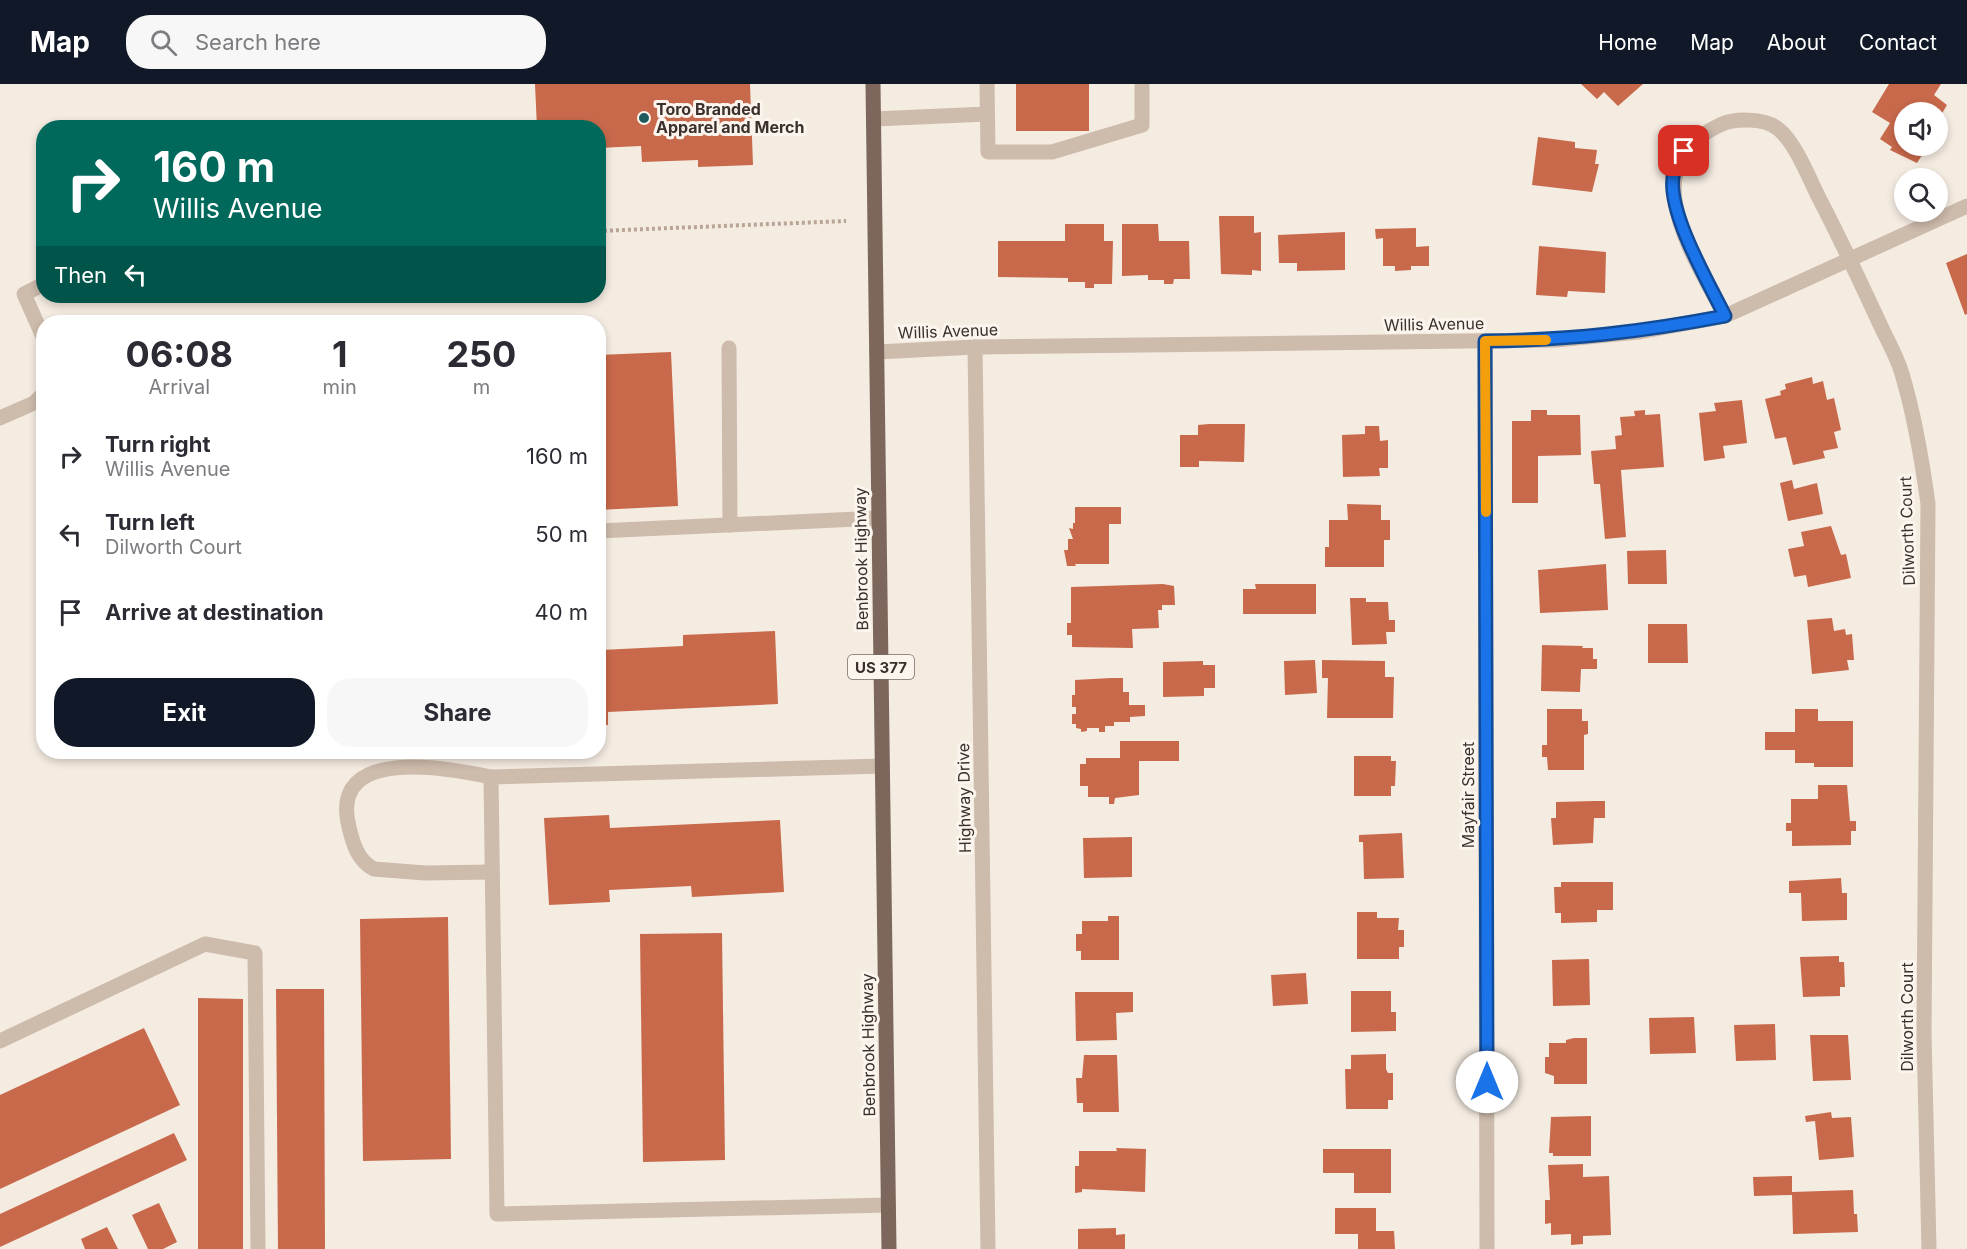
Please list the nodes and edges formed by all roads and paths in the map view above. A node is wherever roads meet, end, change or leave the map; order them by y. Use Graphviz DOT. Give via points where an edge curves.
graph roads {
  1 [pos="873,84"];
  2 [pos="987,84"];
  3 [pos="1142,84"];
  4 [pos="987,114"];
  5 [pos="874,119"];
  6 [pos="1967,206"];
  7 [pos="846,221"];
  8 [pos="606,231"];
  9 [pos="1851,259"];
  10 [pos="36,288"];
  11 [pos="1725,316"];
  12 [pos="36,321"];
  13 [pos="1485,341"];
  14 [pos="975,347"];
  15 [pos="729,348"];
  16 [pos="877,352"];
  17 [pos="36,401"];
  18 [pos="0,418"];
  19 [pos="879,518"];
  20 [pos="730,525"];
  21 [pos="606,531"];
  22 [pos="882,766"];
  23 [pos="491,777"];
  24 [pos="492,872"];
  25 [pos="0,1041"];
  26 [pos="888,1205"];
  27 [pos="258,1249"];
  28 [pos="889,1249"];
  29 [pos="988,1249"];
  30 [pos="1487,1249"];
  31 [pos="1929,1249"];
  1 -- 5 [label="main road, Benbrook Highway / US 377"];
  2 -- 4 [label="street"];
  3 -- 4 [label="street" via="1143,125 1052,152 988,152"];
  4 -- 5 [label="street"];
  5 -- 16 [label="main road, Benbrook Highway / US 377"];
  6 -- 9 [label="street, Willis Avenue"];
  7 -- 8 [label="path"];
  9 -- 11 [label="street, Willis Avenue"];
  9 -- 11 [label="street, Dilworth Court" via="1796,152 1777,128 1760,121 1727,121 1705,132 1684,151 1673,174 1674,197 1687,240"];
  9 -- 31 [label="street, Dilworth Court" via="1902,372 1920,442 1928,504 1924,1033"];
  10 -- 12 [label="street" via="24,294"];
  11 -- 13 [label="street, Willis Avenue" via="1638,332 1556,340"];
  13 -- 14 [label="street, Willis Avenue"];
  13 -- 30 [label="street, Mayfair Street"];
  14 -- 16 [label="street, Willis Avenue"];
  14 -- 29 [label="street, Highway Drive"];
  15 -- 20 [label="street"];
  16 -- 19 [label="main road, Benbrook Highway / US 377"];
  17 -- 18 [label="street"];
  19 -- 20 [label="street"];
  19 -- 22 [label="main road, Benbrook Highway / US 377"];
  20 -- 21 [label="street"];
  22 -- 23 [label="street"];
  22 -- 26 [label="main road, Benbrook Highway / US 377"];
  23 -- 24 [label="street"];
  23 -- 24 [label="street" via="461,771 393,767 378,770 363,777 353,789 347,819 359,856 374,869"];
  24 -- 26 [label="street" via="497,1214"];
  25 -- 27 [label="street" via="205,944 255,953"];
  26 -- 28 [label="main road, Benbrook Highway / US 377"];
}
